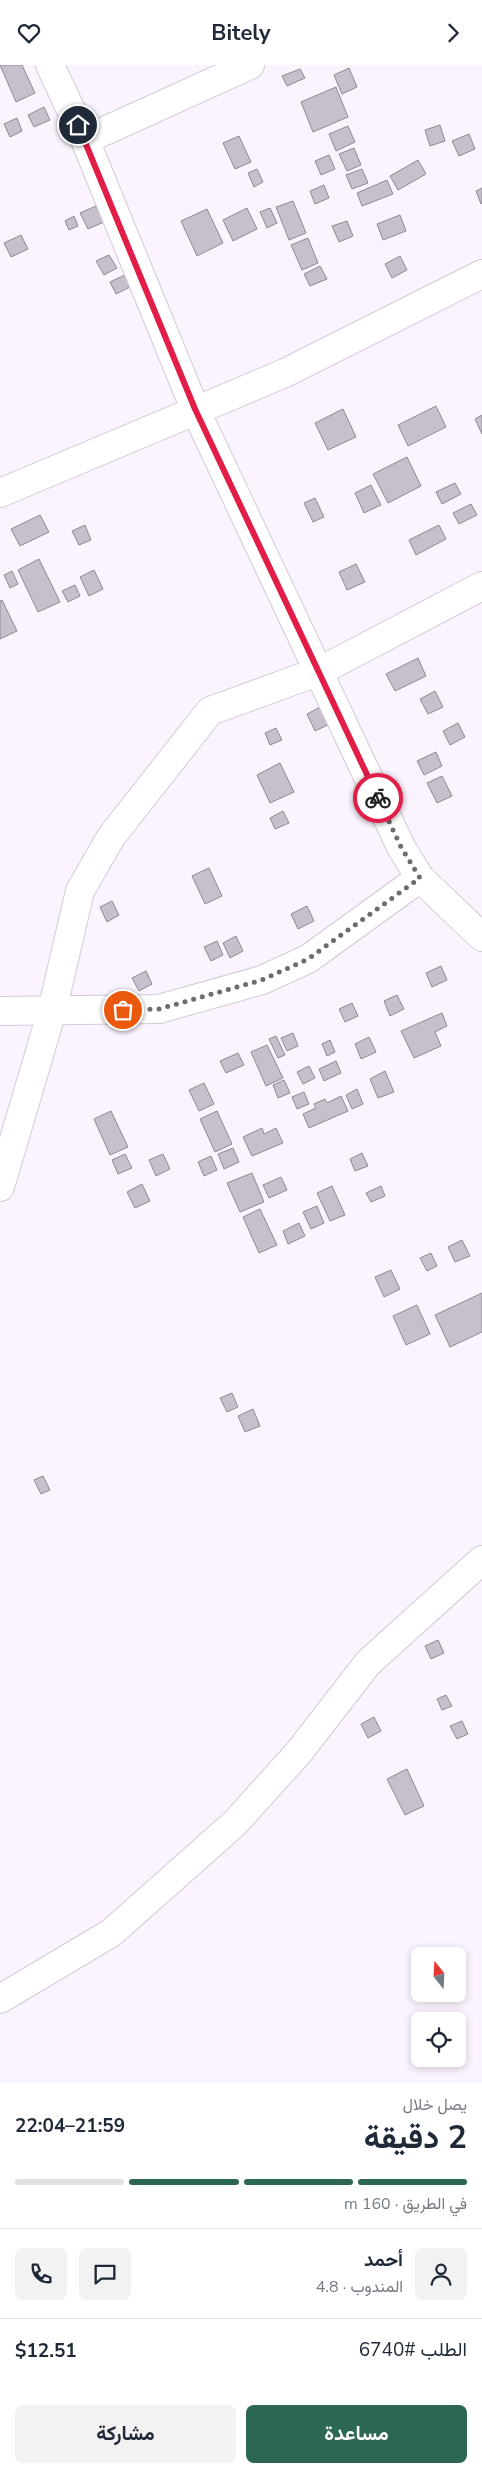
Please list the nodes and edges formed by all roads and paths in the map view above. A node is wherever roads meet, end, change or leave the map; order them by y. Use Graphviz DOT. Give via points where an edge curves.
graph roads {
  1 [pos="50,65"];
  2 [pos="250,65"];
  3 [pos="85,140"];
  4 [pos="482,274"];
  5 [pos="195,409"];
  6 [pos="0,493"];
  7 [pos="482,586"];
  8 [pos="320,671"];
  9 [pos="420,878"];
  10 [pos="482,937"];
  11 [pos="0,1011"];
  12 [pos="52,1011"];
  13 [pos="0,1187"];
  14 [pos="482,1560"];
  15 [pos="0,1999"];
  1 -- 3 [label="street"];
  2 -- 3 [label="street"];
  3 -- 5 [label="street"];
  4 -- 5 [label="street" via="292,369"];
  5 -- 6 [label="street"];
  5 -- 8 [label="street"];
  7 -- 8 [label="street"];
  8 -- 9 [label="street" via="401,847"];
  8 -- 12 [label="street" via="210,711 112,837 80,891"];
  9 -- 10 [label="street"];
  9 -- 12 [label="street" via="308,959 262,980 159,1009"];
  11 -- 12 [label="street"];
  12 -- 13 [label="street"];
  14 -- 15 [label="street" via="368,1663 298,1752 235,1823 110,1933"];
}
